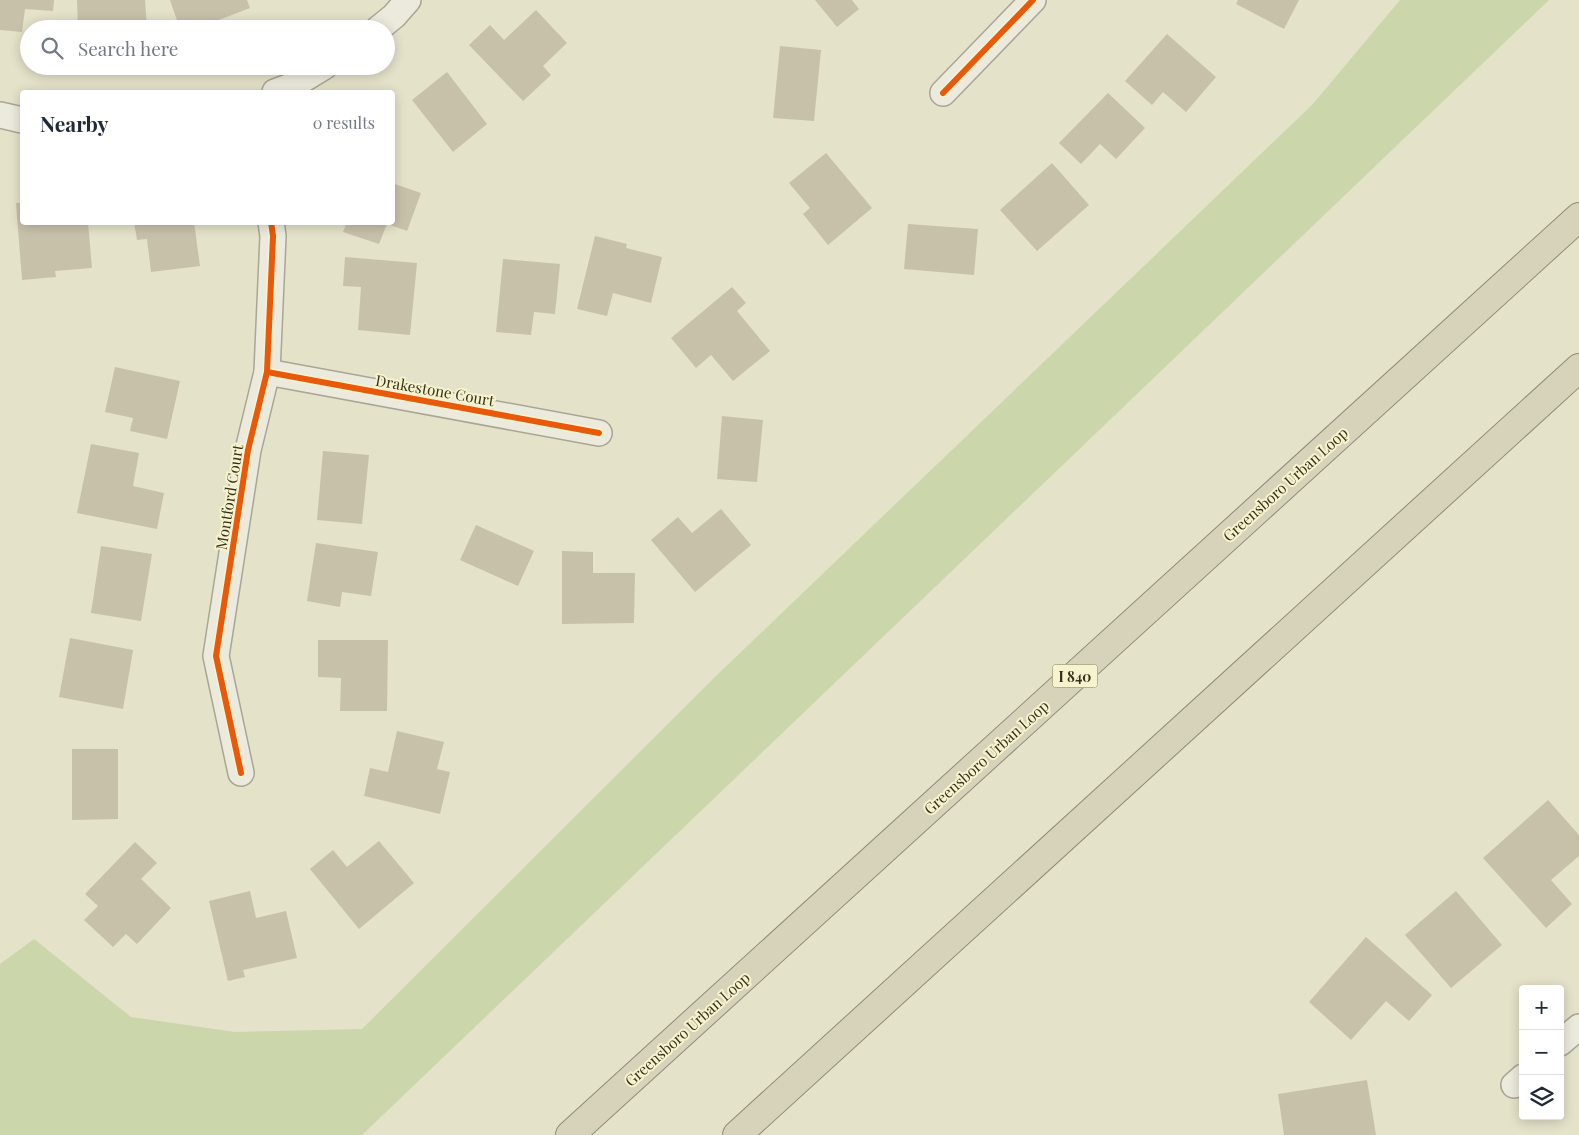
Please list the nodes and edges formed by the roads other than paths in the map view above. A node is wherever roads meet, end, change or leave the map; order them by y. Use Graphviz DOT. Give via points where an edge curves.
graph roads {
  1 [pos="408,0"];
  2 [pos="1033,0"];
  3 [pos="389,20"];
  4 [pos="310,75"];
  5 [pos="280,90"];
  6 [pos="943,93"];
  7 [pos="0,115"];
  8 [pos="20,120"];
  9 [pos="1579,216"];
  10 [pos="271,225"];
  11 [pos="1579,368"];
  12 [pos="268,372"];
  13 [pos="599,433"];
  14 [pos="241,773"];
  15 [pos="1579,1027"];
  16 [pos="1564,1040"];
  17 [pos="570,1135"];
  18 [pos="737,1135"];
  1 -- 3 [label="street"];
  2 -- 6 [label="street"];
  4 -- 5 [label="street"];
  7 -- 8 [label="street"];
  9 -- 17 [label="highway, Greensboro Urban Loop / I 840"];
  10 -- 12 [label="street, Montford Court"];
  11 -- 18 [label="highway"];
  12 -- 13 [label="street, Drakestone Court"];
  12 -- 14 [label="street, Montford Court" via="248,450 216,656"];
  15 -- 16 [label="street"];
}
